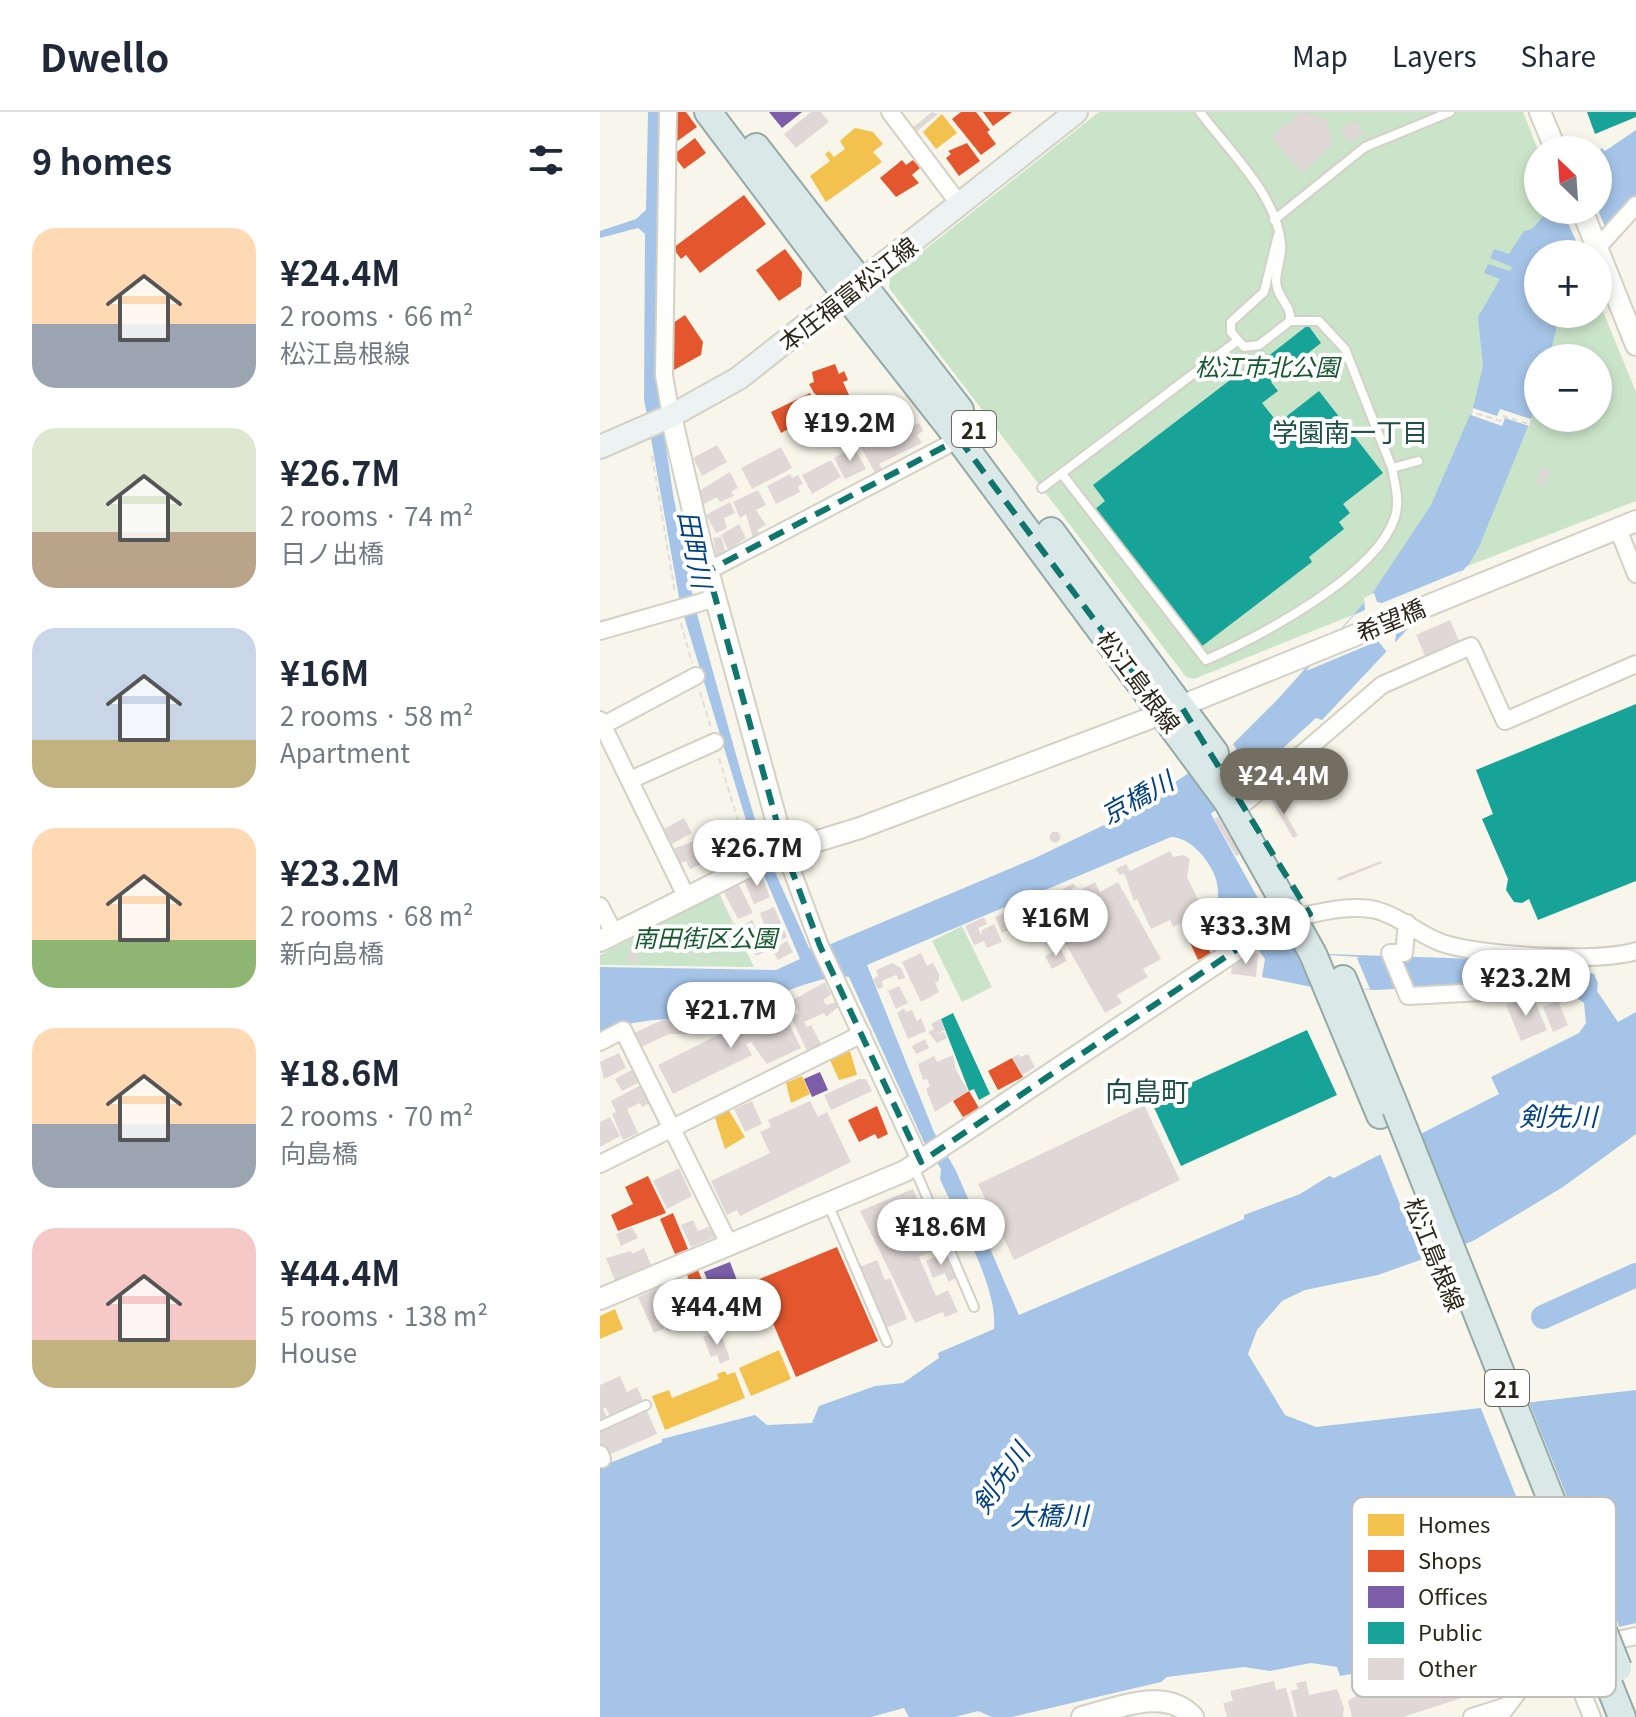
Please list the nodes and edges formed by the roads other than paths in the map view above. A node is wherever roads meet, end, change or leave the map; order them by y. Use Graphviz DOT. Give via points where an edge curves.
graph roads {
  1 [pos="668,112"];
  2 [pos="708,112"];
  3 [pos="730,112"];
  4 [pos="890,112"];
  5 [pos="1076,112"];
  6 [pos="1200,112"];
  7 [pos="1450,112"];
  8 [pos="1540,112"];
  9 [pos="1550,136"];
  10 [pos="960,205"];
  11 [pos="1636,205"];
  12 [pos="1274,220"];
  13 [pos="1278,235"];
  14 [pos="1604,240"];
  15 [pos="1612,283"];
  16 [pos="852,288"];
  17 [pos="1290,321"];
  18 [pos="1237,341"];
  19 [pos="1636,345"];
  20 [pos="668,417"];
  21 [pos="959,439"];
  22 [pos="600,447"];
  23 [pos="1418,461"];
  24 [pos="1392,468"];
  25 [pos="1062,474"];
  26 [pos="1042,488"];
  27 [pos="1627,525"];
  28 [pos="708,571"];
  29 [pos="1636,574"];
  30 [pos="707,600"];
  31 [pos="600,631"];
  32 [pos="1636,664"];
  33 [pos="696,676"];
  34 [pos="1173,709"];
  35 [pos="601,724"];
  36 [pos="715,742"];
  37 [pos="630,780"];
  38 [pos="1238,798"];
  39 [pos="770,857"];
  40 [pos="687,898"];
  41 [pos="600,906"];
  42 [pos="1293,918"];
  43 [pos="1407,923"];
  44 [pos="607,938"];
  45 [pos="1636,951"];
  46 [pos="1482,992"];
  47 [pos="862,1034"];
  48 [pos="600,1042"];
  49 [pos="672,1128"];
  50 [pos="920,1161"];
  51 [pos="600,1164"];
  52 [pos="828,1203"];
  53 [pos="729,1244"];
  54 [pos="600,1299"];
  55 [pos="974,1307"];
  56 [pos="887,1342"];
  57 [pos="646,1405"];
  58 [pos="600,1426"];
  59 [pos="1542,1497"];
  60 [pos="1636,1636"];
  61 [pos="1616,1640"];
  62 [pos="1616,1678"];
  63 [pos="1616,1691"];
  64 [pos="1584,1697"];
  65 [pos="1636,1710"];
  66 [pos="1503,1712"];
  67 [pos="1082,1717"];
  68 [pos="1193,1717"];
  69 [pos="1472,1717"];
  70 [pos="1592,1717"];
  71 [pos="1622,1717"];
  1 -- 20 [label="street"];
  2 -- 16 [label="main road, 松江島根線 / 21"];
  3 -- 16 [label="main road, 松江島根線 / 21"];
  4 -- 10 [label="street"];
  5 -- 10 [label="main road, 本庄福富松江線"];
  6 -- 12 [label="lane" via="1262,194"];
  7 -- 12 [label="lane" via="1365,147"];
  8 -- 9 [label="street"];
  10 -- 16 [label="main road, 本庄福富松江線"];
  11 -- 14 [label="street"];
  12 -- 13 [label="lane"];
  13 -- 17 [label="lane" via="1276,285"];
  13 -- 18 [label="lane" via="1264,292 1231,322"];
  15 -- 19 [label="street"];
  16 -- 20 [label="main road, 本庄福富松江線" via="739,378"];
  16 -- 21 [label="main road, 松江島根線 / 21"];
  16 -- 34 [label="main road, 松江島根線 / 21"];
  17 -- 18 [label="lane" via="1259,345 1244,347"];
  17 -- 24 [label="lane" via="1319,321 1345,349"];
  18 -- 25 [label="lane"];
  20 -- 22 [label="main road, 本庄福富松江線"];
  20 -- 28 [label="street"];
  21 -- 28 [label="street"];
  21 -- 34 [label="main road, 松江島根線 / 21"];
  23 -- 24 [label="lane"];
  24 -- 25 [label="lane" via="1397,508 1375,548 1298,613 1206,660"];
  25 -- 26 [label="lane"];
  27 -- 29 [label="street"];
  27 -- 34 [label="street, 希望橋"];
  28 -- 30 [label="street"];
  30 -- 31 [label="street"];
  30 -- 39 [label="street"];
  32 -- 38 [label="street" via="1505,721 1471,646 1382,685"];
  33 -- 35 [label="street"];
  34 -- 38 [label="main road, 松江島根線 / 21"];
  34 -- 39 [label="street, 希望橋"];
  35 -- 37 [label="street"];
  36 -- 37 [label="street"];
  37 -- 40 [label="street"];
  38 -- 42 [label="main road, 松江島根線 / 21"];
  39 -- 40 [label="street, 希望橋"];
  39 -- 47 [label="street"];
  40 -- 44 [label="street, 希望橋"];
  41 -- 44 [label="street"];
  42 -- 43 [label="street" via="1343,908 1372,909"];
  42 -- 50 [label="street"];
  42 -- 59 [label="main road, 松江島根線 / 21" via="1322,954 1340,992"];
  43 -- 45 [label="street" via="1439,942 1521,956"];
  43 -- 46 [label="street" via="1404,953 1390,953 1408,996"];
  47 -- 49 [label="street"];
  47 -- 50 [label="street"];
  48 -- 49 [label="street" via="623,1030"];
  49 -- 51 [label="street"];
  49 -- 53 [label="street"];
  50 -- 52 [label="street"];
  50 -- 55 [label="lane"];
  52 -- 53 [label="street"];
  52 -- 56 [label="lane"];
  53 -- 54 [label="street"];
  57 -- 58 [label="lane"];
  60 -- 61 [label="street"];
  62 -- 65 [label="main road, 松江島根線 / 21"];
  63 -- 71 [label="main road, 松江島根線 / 21"];
  64 -- 70 [label="street"];
  66 -- 69 [label="street"];
  67 -- 68 [label="street" via="1145,1702 1173,1702"];
}
